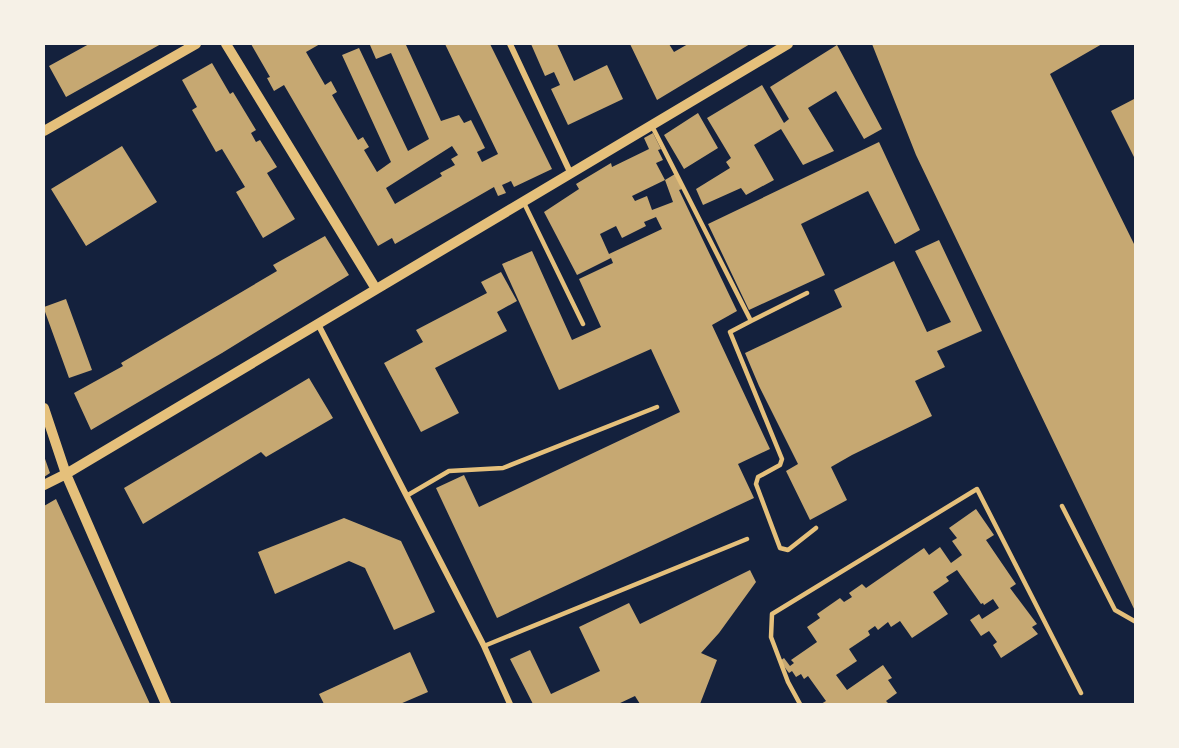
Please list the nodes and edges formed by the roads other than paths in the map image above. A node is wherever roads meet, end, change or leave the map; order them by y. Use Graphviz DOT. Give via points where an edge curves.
graph roads {
  1 [pos="196,44"];
  2 [pos="226,44"];
  3 [pos="510,44"];
  4 [pos="788,44"];
  5 [pos="651,124"];
  6 [pos="44,131"];
  7 [pos="570,172"];
  8 [pos="523,201"];
  9 [pos="376,289"];
  10 [pos="807,293"];
  11 [pos="752,321"];
  12 [pos="318,324"];
  13 [pos="583,324"];
  14 [pos="657,407"];
  15 [pos="44,408"];
  16 [pos="66,474"];
  17 [pos="44,485"];
  18 [pos="408,495"];
  19 [pos="1062,506"];
  20 [pos="816,528"];
  21 [pos="747,539"];
  22 [pos="1136,622"];
  23 [pos="484,646"];
  24 [pos="1081,693"];
  25 [pos="166,705"];
  26 [pos="510,705"];
  27 [pos="800,705"];
  1 -- 6 [label="street"];
  2 -- 9 [label="street"];
  3 -- 7 [label="street"];
  4 -- 5 [label="street"];
  5 -- 7 [label="street"];
  5 -- 11 [label="lane"];
  7 -- 8 [label="street"];
  8 -- 9 [label="street"];
  8 -- 13 [label="lane"];
  9 -- 12 [label="street"];
  10 -- 11 [label="lane"];
  11 -- 20 [label="lane" via="730,332 782,459 780,465 758,477 756,484 780,548 788,550"];
  12 -- 16 [label="street"];
  12 -- 18 [label="street"];
  14 -- 18 [label="lane" via="503,468 449,471"];
  15 -- 16 [label="street"];
  16 -- 17 [label="street"];
  16 -- 25 [label="street"];
  18 -- 23 [label="street"];
  19 -- 22 [label="lane" via="1115,610"];
  21 -- 23 [label="lane"];
  23 -- 26 [label="street"];
  24 -- 27 [label="lane" via="977,489 772,614 771,637"];
}
